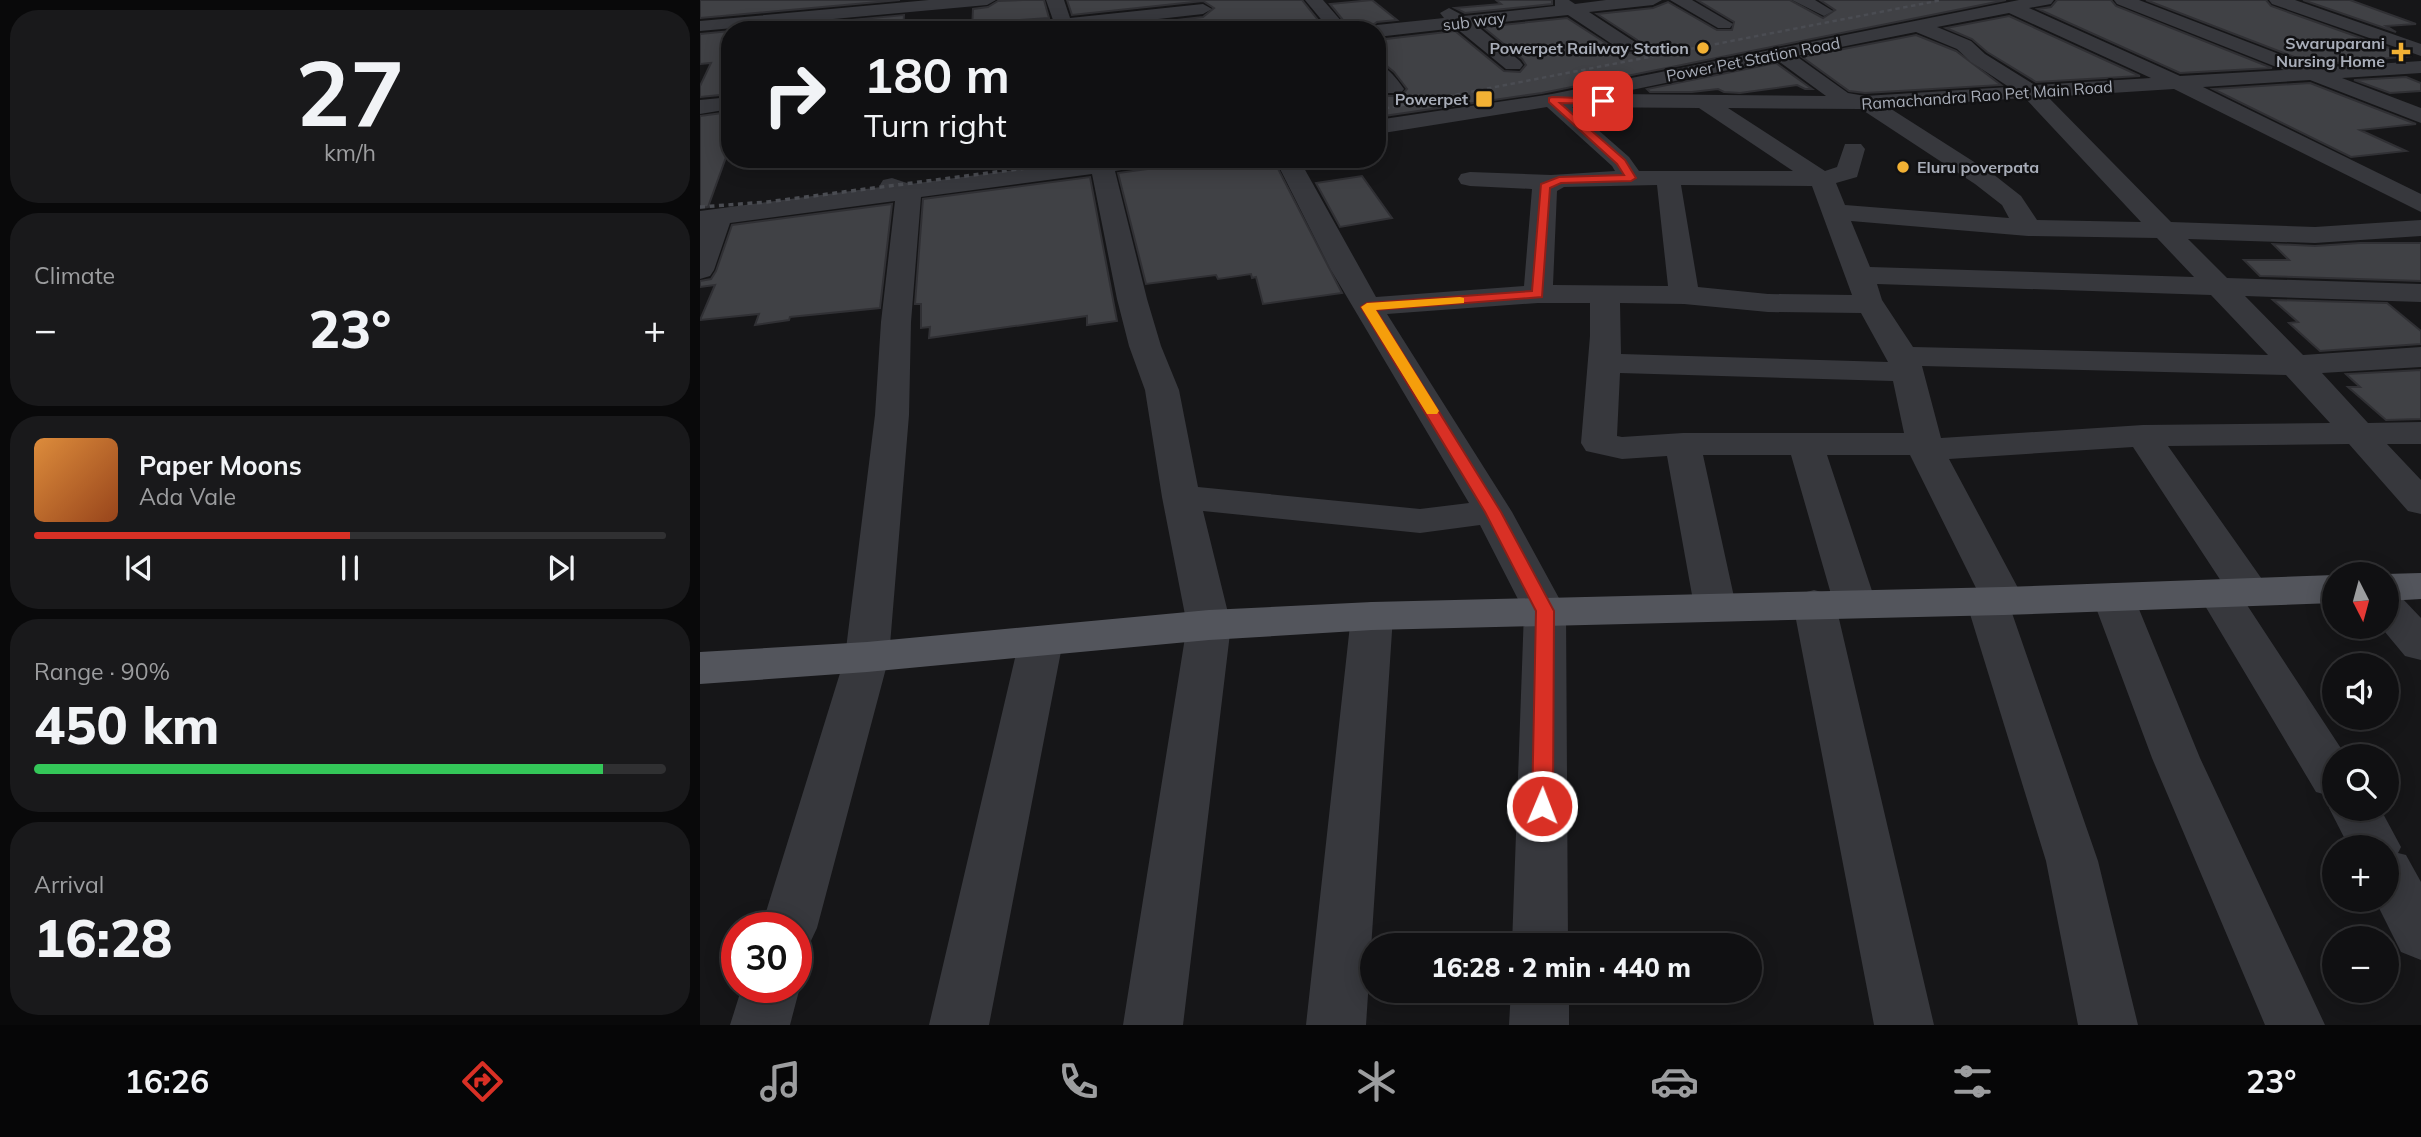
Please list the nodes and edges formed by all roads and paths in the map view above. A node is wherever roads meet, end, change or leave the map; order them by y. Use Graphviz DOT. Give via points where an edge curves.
graph roads {
  1 [pos="987,0"];
  2 [pos="1055,0"];
  3 [pos="1314,0"];
  4 [pos="1434,0"];
  5 [pos="1653,0"];
  6 [pos="1679,0"];
  7 [pos="1801,0"];
  8 [pos="2045,0"];
  9 [pos="2123,0"];
  10 [pos="2278,0"];
  11 [pos="922,3"];
  12 [pos="1200,5"];
  13 [pos="1565,5"];
  14 [pos="2011,7"];
  15 [pos="1824,11"];
  16 [pos="793,16"];
  17 [pos="746,21"];
  18 [pos="920,21"];
  19 [pos="1062,21"];
  20 [pos="1085,21"];
  21 [pos="1209,21"];
  22 [pos="1332,21"];
  23 [pos="1460,22"];
  24 [pos="721,24"];
  25 [pos="1724,24"];
  26 [pos="1916,25"];
  27 [pos="700,26"];
  28 [pos="1386,30"];
  29 [pos="1628,46"];
  30 [pos="2421,50"];
  31 [pos="1779,53"];
  32 [pos="1513,65"];
  33 [pos="2421,67"];
  34 [pos="2319,75"];
  35 [pos="1666,76"];
  36 [pos="1386,80"];
  37 [pos="2179,83"];
  38 [pos="1394,89"];
  39 [pos="2030,91"];
  40 [pos="1552,100"];
  41 [pos="1865,102"];
  42 [pos="1705,103"];
  43 [pos="721,104"];
  44 [pos="700,107"];
  45 [pos="2421,116"];
  46 [pos="1386,126"];
  47 [pos="1853,149"];
  48 [pos="1084,168"];
  49 [pos="1102,168"];
  50 [pos="1292,168"];
  51 [pos="1631,178"];
  52 [pos="1668,178"];
  53 [pos="1469,179"];
  54 [pos="1822,179"];
  55 [pos="1551,182"];
  56 [pos="900,188"];
  57 [pos="2421,204"];
  58 [pos="1836,212"];
  59 [pos="709,217"];
  60 [pos="2028,228"];
  61 [pos="2421,228"];
  62 [pos="2164,230"];
  63 [pos="700,270"];
  64 [pos="1859,275"];
  65 [pos="2216,286"];
  66 [pos="2421,293"];
  67 [pos="1538,295"];
  68 [pos="1605,295"];
  69 [pos="1684,295"];
  70 [pos="1870,304"];
  71 [pos="1367,307"];
  72 [pos="2421,357"];
  73 [pos="1604,363"];
  74 [pos="1905,364"];
  75 [pos="2295,365"];
  76 [pos="2358,433"];
  77 [pos="2421,433"];
  78 [pos="2143,436"];
  79 [pos="1683,444"];
  80 [pos="1806,444"];
  81 [pos="1925,447"];
  82 [pos="1181,497"];
  83 [pos="2421,503"];
  84 [pos="1493,512"];
  85 [pos="2421,586"];
  86 [pos="2399,587"];
  87 [pos="2322,589"];
  88 [pos="2235,593"];
  89 [pos="2113,597"];
  90 [pos="1996,601"];
  91 [pos="1834,603"];
  92 [pos="1715,606"];
  93 [pos="1545,611"];
  94 [pos="1372,616"];
  95 [pos="2399,621"];
  96 [pos="1209,625"];
  97 [pos="1041,640"];
  98 [pos="2421,645"];
  99 [pos="867,657"];
  100 [pos="702,671"];
  101 [pos="2322,756"];
  102 [pos="2399,894"];
  103 [pos="794,912"];
  104 [pos="1541,933"];
  105 [pos="2421,935"];
  106 [pos="766,1003"];
  107 [pos="1540,1003"];
  108 [pos="760,1025"];
  109 [pos="959,1025"];
  110 [pos="1153,1025"];
  111 [pos="1336,1025"];
  112 [pos="1539,1025"];
  113 [pos="1904,1025"];
  114 [pos="2108,1025"];
  115 [pos="2295,1025"];
  1 -- 11 [label="street"];
  2 -- 19 [label="street"];
  3 -- 22 [label="street"];
  4 -- 23 [label="street"];
  5 -- 13 [label="street, sub way"];
  6 -- 25 [label="street"];
  7 -- 15 [label="street"];
  8 -- 14 [label="street, Power Pet Station Road"];
  9 -- 34 [label="street"];
  10 -- 30 [label="street"];
  11 -- 16 [label="street"];
  11 -- 18 [label="street"];
  12 -- 20 [label="street"];
  12 -- 21 [label="street"];
  13 -- 23 [label="street, sub way"];
  13 -- 29 [label="street"];
  14 -- 26 [label="street, Power Pet Station Road"];
  14 -- 37 [label="street"];
  16 -- 17 [label="street"];
  23 -- 28 [label="street, sub way"];
  23 -- 32 [label="street"];
  24 -- 27 [label="street"];
  26 -- 31 [label="street, Power Pet Station Road"];
  26 -- 39 [label="street" via="1964,46"];
  31 -- 35 [label="street, Power Pet Station Road"];
  31 -- 41 [label="street" via="1842,98"];
  33 -- 34 [label="street, Ramachandra Rao Pet Main Road"];
  34 -- 37 [label="street, Ramachandra Rao Pet Main Road"];
  34 -- 45 [label="street"];
  35 -- 40 [label="street, Power Pet Station Road"];
  35 -- 42 [label="street"];
  36 -- 38 [label="street"];
  37 -- 39 [label="street, Ramachandra Rao Pet Main Road"];
  37 -- 57 [label="street"];
  39 -- 41 [label="street, Ramachandra Rao Pet Main Road"];
  39 -- 62 [label="street"];
  40 -- 42 [label="street, Ramachandra Rao Pet Main Road"];
  40 -- 46 [label="street, Power Pet Station Road"];
  40 -- 51 [label="street" via="1621,162"];
  41 -- 42 [label="street, Ramachandra Rao Pet Main Road"];
  41 -- 60 [label="street" via="2012,201"];
  42 -- 54 [label="street"];
  43 -- 44 [label="street"];
  47 -- 54 [label="street" via="1847,172"];
  48 -- 56 [label="street"];
  49 -- 82 [label="street" via="1132,299 1162,390"];
  50 -- 71 [label="street"];
  51 -- 52 [label="street"];
  51 -- 55 [label="street"];
  52 -- 54 [label="street"];
  52 -- 69 [label="street"];
  53 -- 55 [label="street"];
  54 -- 58 [label="street"];
  55 -- 67 [label="street" via="1545,187"];
  56 -- 59 [label="street"];
  56 -- 99 [label="street" via="892,415"];
  58 -- 60 [label="street"];
  58 -- 64 [label="street"];
  59 -- 63 [label="street"];
  60 -- 62 [label="street"];
  61 -- 62 [label="street" via="2315,235"];
  62 -- 65 [label="street"];
  64 -- 65 [label="street"];
  64 -- 70 [label="street"];
  65 -- 66 [label="street"];
  65 -- 75 [label="street"];
  67 -- 68 [label="street"];
  67 -- 71 [label="street"];
  68 -- 69 [label="street"];
  68 -- 73 [label="street"];
  69 -- 70 [label="street" via="1768,303"];
  70 -- 74 [label="street"];
  71 -- 84 [label="street"];
  72 -- 75 [label="street"];
  73 -- 74 [label="street"];
  73 -- 79 [label="street" via="1599,443 1622,447"];
  74 -- 75 [label="street"];
  74 -- 81 [label="street"];
  75 -- 76 [label="street"];
  76 -- 77 [label="street"];
  76 -- 78 [label="street"];
  76 -- 83 [label="street"];
  78 -- 81 [label="street"];
  78 -- 88 [label="street"];
  79 -- 80 [label="street"];
  79 -- 92 [label="street"];
  80 -- 81 [label="street"];
  80 -- 91 [label="street"];
  81 -- 90 [label="street"];
  82 -- 84 [label="street" via="1420,521"];
  82 -- 96 [label="street"];
  84 -- 93 [label="street"];
  85 -- 86 [label="main road"];
  87 -- 88 [label="main road"];
  88 -- 89 [label="main road"];
  88 -- 101 [label="street"];
  89 -- 90 [label="main road"];
  89 -- 115 [label="street" via="2176,758"];
  90 -- 91 [label="main road"];
  90 -- 114 [label="street" via="2072,861"];
  91 -- 92 [label="main road"];
  91 -- 113 [label="street"];
  92 -- 93 [label="main road"];
  93 -- 94 [label="main road"];
  93 -- 104 [label="street"];
  94 -- 96 [label="main road"];
  94 -- 111 [label="street"];
  95 -- 98 [label="street"];
  96 -- 97 [label="main road"];
  96 -- 110 [label="street"];
  97 -- 99 [label="main road"];
  97 -- 109 [label="street"];
  99 -- 100 [label="main road"];
  99 -- 103 [label="street"];
  102 -- 105 [label="street"];
  106 -- 108 [label="street"];
  107 -- 112 [label="street"];
}
